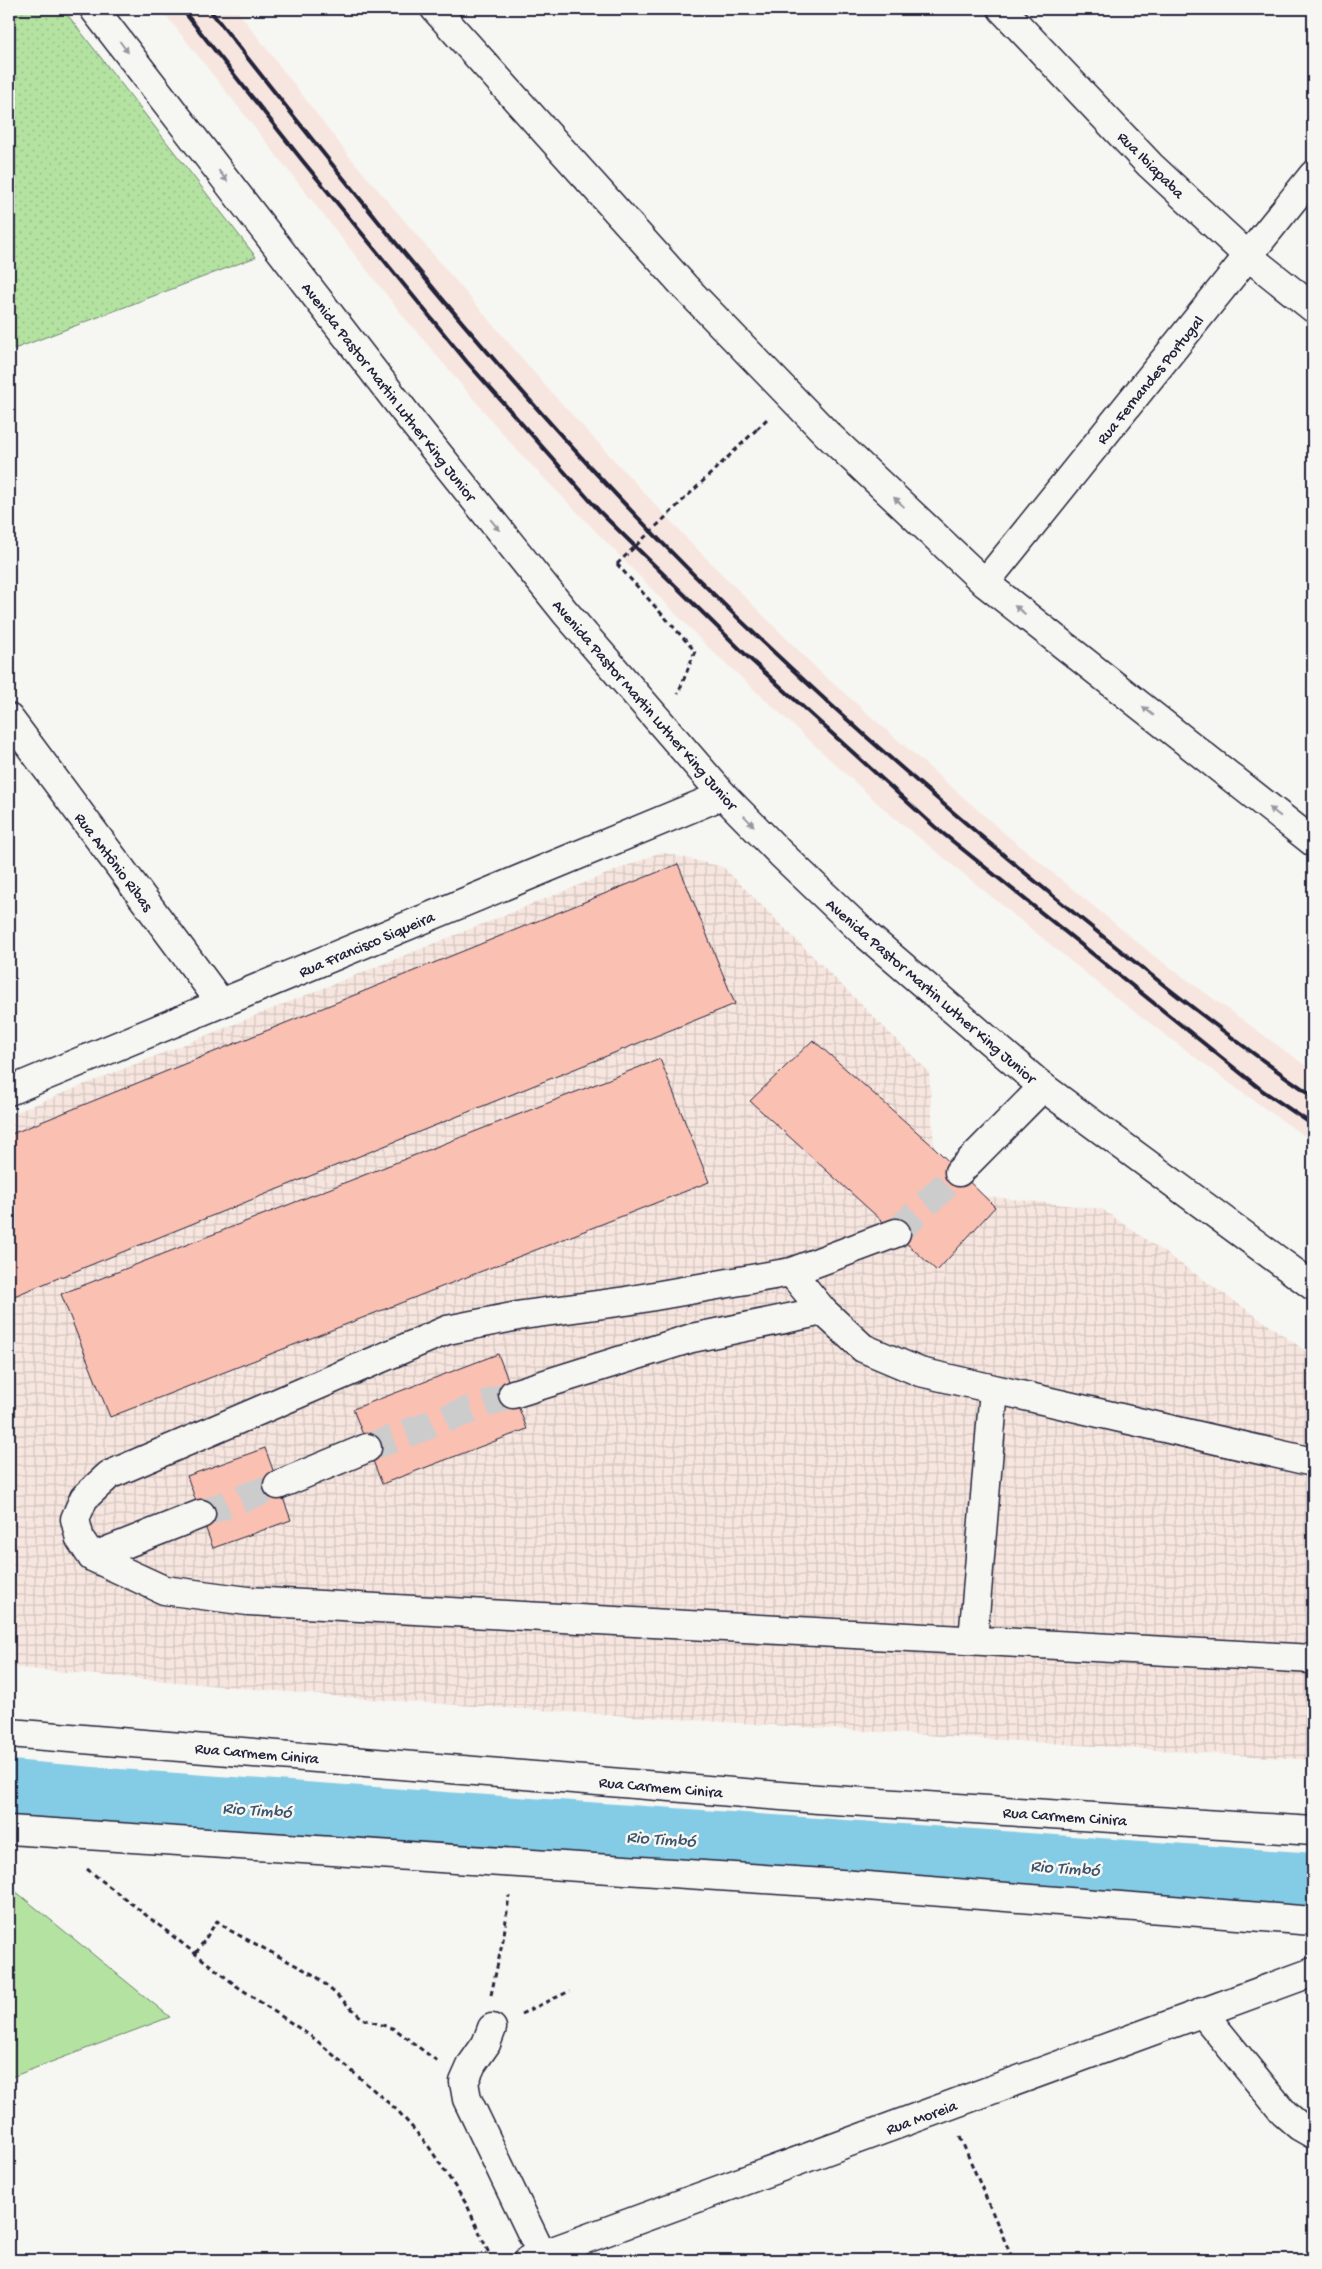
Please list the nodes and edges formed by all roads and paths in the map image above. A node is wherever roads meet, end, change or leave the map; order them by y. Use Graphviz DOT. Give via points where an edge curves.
graph roads {
  1 [pos="94,9"];
  2 [pos="435,9"];
  3 [pos="1002,9"];
  4 [pos="1313,175"];
  5 [pos="1248,256"];
  6 [pos="1313,308"];
  7 [pos="773,413"];
  8 [pos="985,582"];
  9 [pos="9,718"];
  10 [pos="664,729"];
  11 [pos="723,795"];
  12 [pos="1313,842"];
  13 [pos="221,1003"];
  14 [pos="1042,1087"];
  15 [pos="9,1090"];
  16 [pos="959,1172"];
  17 [pos="896,1233"];
  18 [pos="791,1272"];
  19 [pos="1313,1286"];
  20 [pos="823,1311"];
  21 [pos="994,1388"];
  22 [pos="513,1394"];
  23 [pos="368,1448"];
  24 [pos="1313,1462"];
  25 [pos="278,1485"];
  26 [pos="201,1514"];
  27 [pos="92,1557"];
  28 [pos="973,1640"];
  29 [pos="1313,1659"];
  30 [pos="9,1733"];
  31 [pos="9,1830"];
  32 [pos="1313,1831"];
  33 [pos="513,1864"];
  34 [pos="82,1865"];
  35 [pos="1313,1921"];
  36 [pos="196,1953"];
  37 [pos="1313,1972"];
  38 [pos="570,1991"];
  39 [pos="1202,2012"];
  40 [pos="492,2028"];
  41 [pos="464,2082"];
  42 [pos="947,2106"];
  43 [pos="1313,2134"];
  44 [pos="535,2258"];
  45 [pos="492,2260"];
  46 [pos="1013,2260"];
  1 -- 10 [label="street, Avenida Pastor Martin Luther King Junior, one-way" via="415,425"];
  8 -- 2 [label="street, one-way" via="826,433 686,288"];
  3 -- 5 [label="street, Rua Ibiapaba" via="1150,165"];
  4 -- 5 [label="street, Rua Fernandes Portugal"];
  5 -- 6 [label="street, Rua Ibiapaba"];
  5 -- 8 [label="street, Rua Fernandes Portugal"];
  7 -- 10 [label="path, bridge" via="617,564 695,651"];
  12 -- 8 [label="street, one-way"];
  9 -- 13 [label="street, Rua Antônio Ribas"];
  10 -- 11 [label="street, Avenida Pastor Martin Luther King Junior"];
  11 -- 13 [label="street, Rua Francisco Siqueira"];
  11 -- 14 [label="street, Avenida Pastor Martin Luther King Junior, one-way" via="864,933"];
  13 -- 15 [label="street, Rua Francisco Siqueira"];
  14 -- 16 [label="street"];
  14 -- 19 [label="street, Avenida Pastor Martin Luther King Junior"];
  17 -- 18 [label="street"];
  18 -- 20 [label="street"];
  18 -- 27 [label="street" via="626,1301 523,1314 447,1330 109,1475 84,1498 75,1519 80,1539"];
  20 -- 21 [label="street" via="863,1348 920,1372"];
  20 -- 22 [label="street" via="692,1338"];
  21 -- 24 [label="street"];
  21 -- 28 [label="street"];
  23 -- 25 [label="street"];
  26 -- 27 [label="street"];
  27 -- 28 [label="street" via="164,1590 248,1600"];
  28 -- 29 [label="street"];
  30 -- 32 [label="street, Rua Carmem Cinira" via="818,1799"];
  31 -- 33 [label="street"];
  33 -- 35 [label="street" via="841,1884"];
  33 -- 40 [label="path" via="504,1935 486,2016"];
  34 -- 36 [label="path"];
  36 -- 41 [label="path" via="217,1921 316,1976 363,2019 395,2029"];
  36 -- 45 [label="path" via="238,1987 314,2039 399,2112 429,2147 466,2205"];
  37 -- 39 [label="street, Rua Moreia"];
  38 -- 40 [label="path"];
  39 -- 42 [label="street, Rua Moreia"];
  39 -- 43 [label="street" via="1284,2113"];
  40 -- 41 [label="street"];
  41 -- 44 [label="street" via="467,2099"];
  42 -- 44 [label="street, Rua Moreia"];
  42 -- 46 [label="path"];
}
